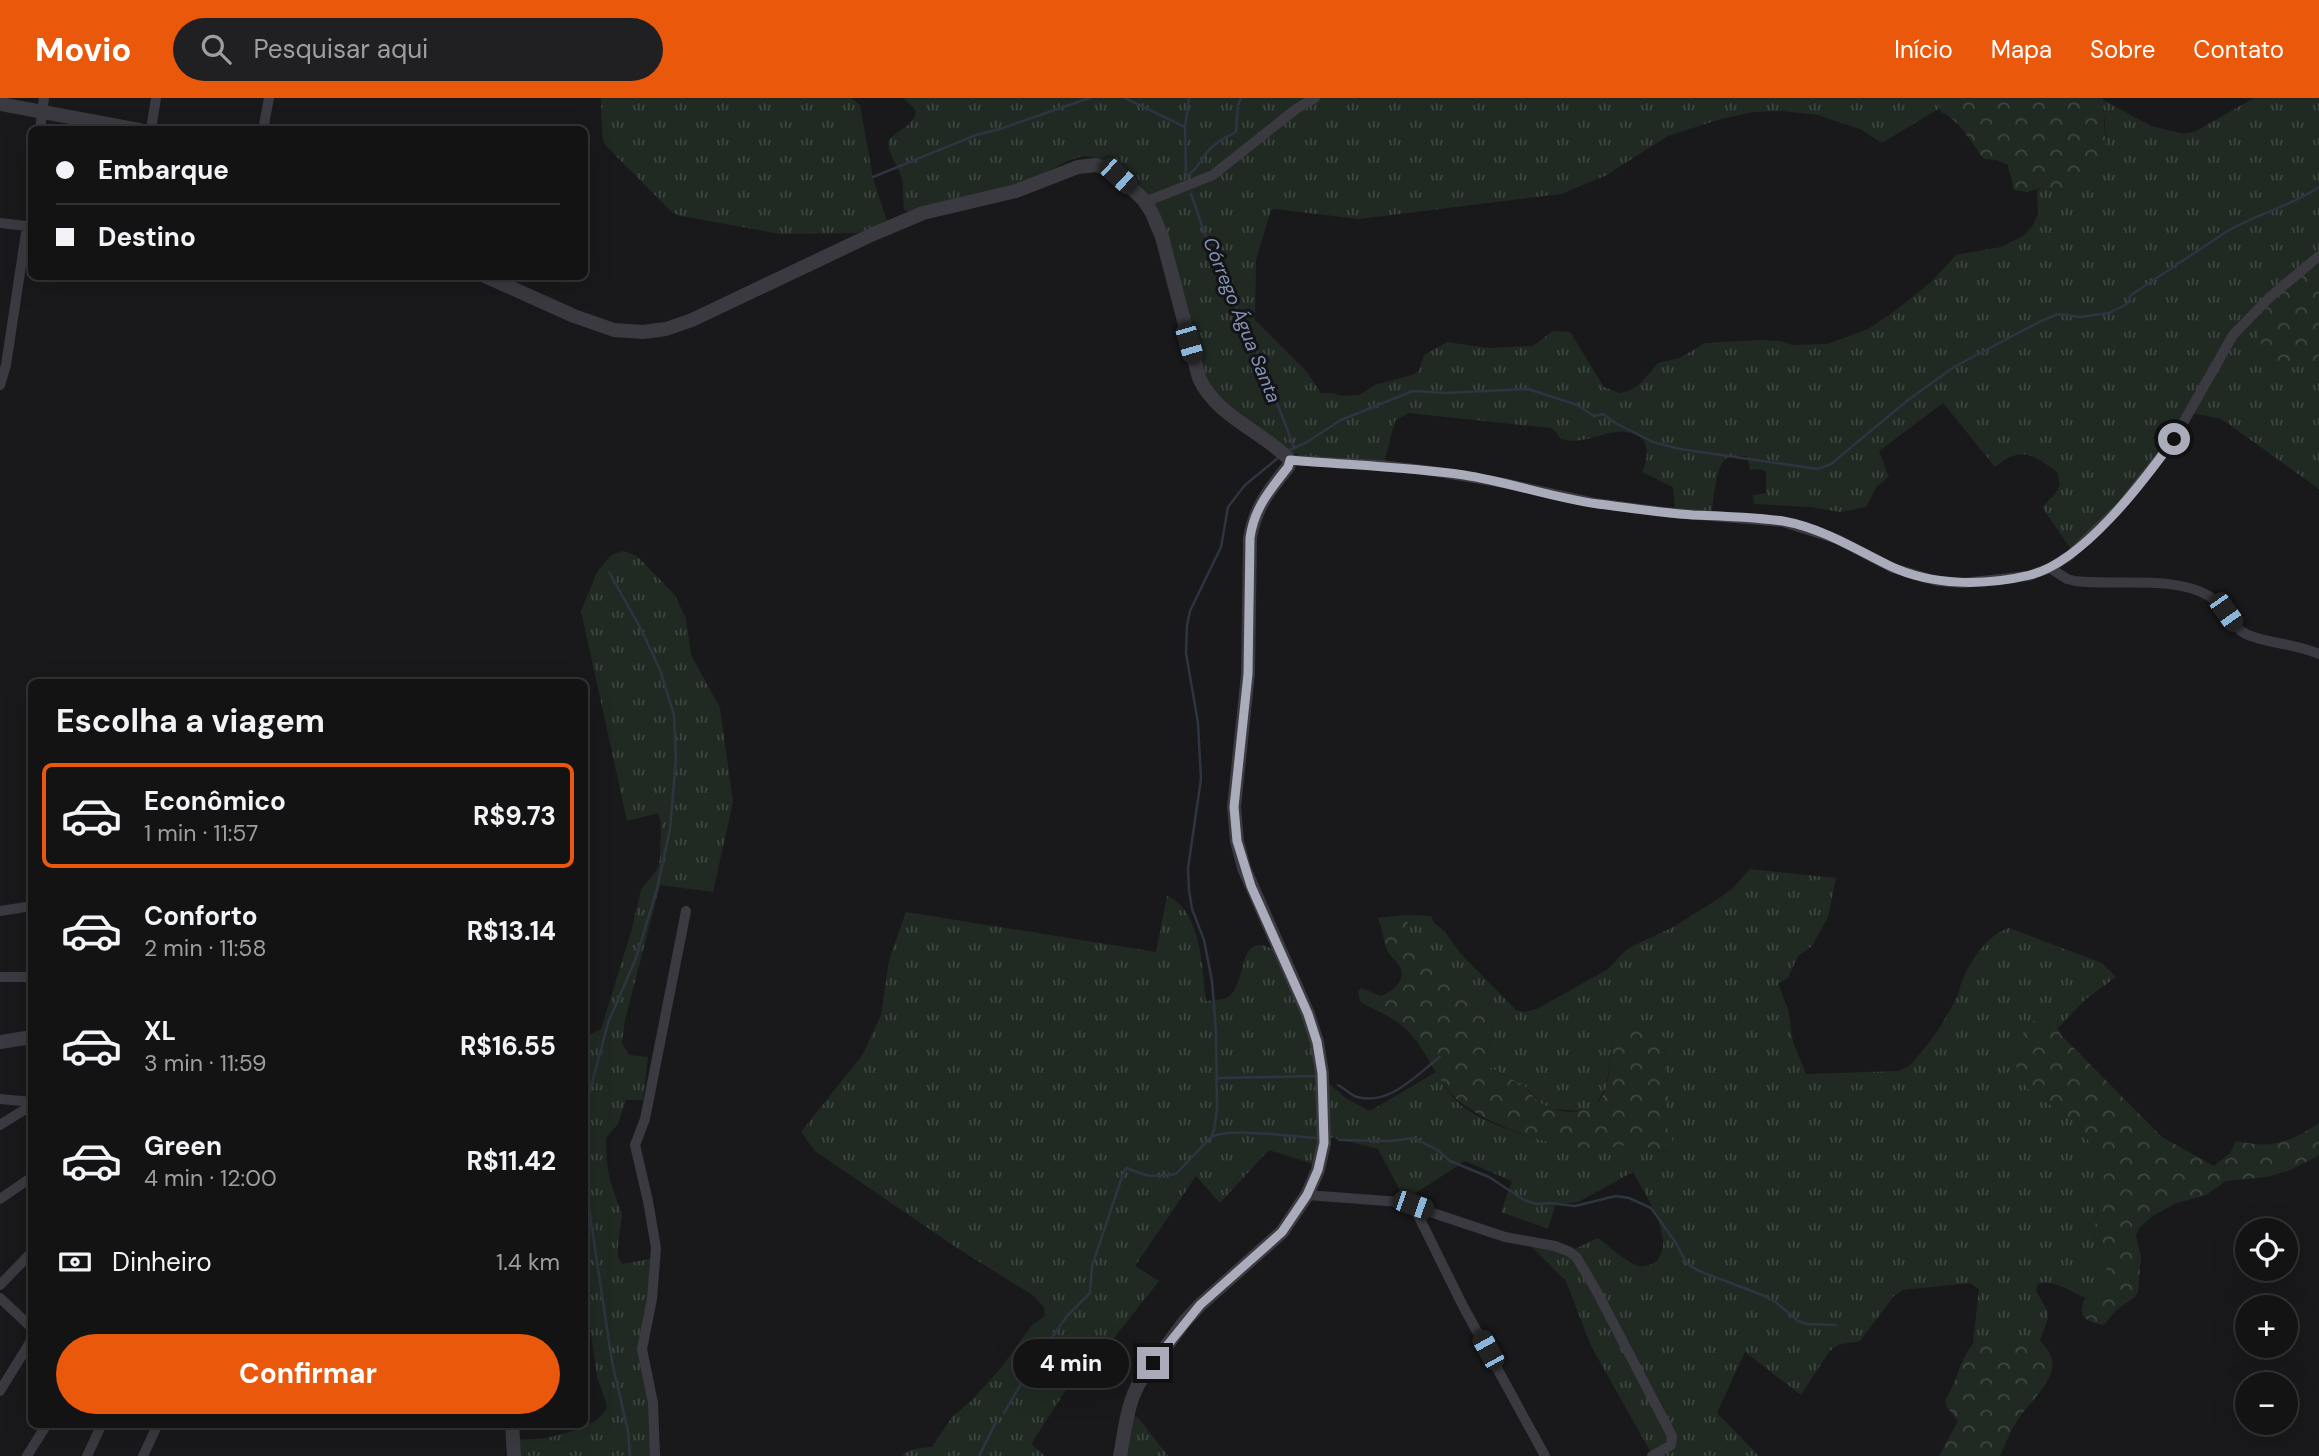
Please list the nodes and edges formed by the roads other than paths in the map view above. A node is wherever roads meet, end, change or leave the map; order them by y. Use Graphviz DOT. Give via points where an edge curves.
graph roads {
  1 [pos="156,98"];
  2 [pos="269,98"];
  3 [pos="1315,98"];
  4 [pos="0,104"];
  5 [pos="43,105"];
  6 [pos="40,126"];
  7 [pos="124,126"];
  8 [pos="151,126"];
  9 [pos="264,126"];
  10 [pos="1145,202"];
  11 [pos="0,223"];
  12 [pos="2319,256"];
  13 [pos="494,280"];
  14 [pos="0,385"];
  15 [pos="1290,460"];
  16 [pos="2050,568"];
  17 [pos="2319,654"];
  18 [pos="28,907"];
  19 [pos="0,911"];
  20 [pos="686,911"];
  21 [pos="0,977"];
  22 [pos="28,977"];
  23 [pos="28,1037"];
  24 [pos="3,1039"];
  25 [pos="0,1099"];
  26 [pos="28,1102"];
  27 [pos="28,1106"];
  28 [pos="0,1125"];
  29 [pos="28,1180"];
  30 [pos="1307,1195"];
  31 [pos="0,1199"];
  32 [pos="1413,1205"];
  33 [pos="28,1256"];
  34 [pos="0,1285"];
  35 [pos="0,1298"];
  36 [pos="28,1324"];
  37 [pos="28,1346"];
  38 [pos="0,1391"];
  39 [pos="44,1428"];
  40 [pos="100,1428"];
  41 [pos="156,1428"];
  42 [pos="512,1428"];
  43 [pos="27,1456"];
  44 [pos="87,1456"];
  45 [pos="143,1456"];
  46 [pos="514,1456"];
  47 [pos="655,1456"];
  48 [pos="1120,1456"];
  49 [pos="1545,1456"];
  50 [pos="1651,1456"];
  1 -- 8 [label="street"];
  2 -- 9 [label="street"];
  3 -- 10 [label="street" via="1213,175"];
  4 -- 5 [label="street"];
  5 -- 6 [label="street"];
  5 -- 7 [label="street"];
  10 -- 13 [label="street" via="1112,171 1096,165 1077,166 1023,188 923,213 692,320 654,331 621,331 597,324"];
  10 -- 15 [label="street" via="1162,237 1203,387 1221,407"];
  11 -- 14 [label="street" via="27,226"];
  12 -- 16 [label="street" via="2233,335 2174,439 2122,506"];
  15 -- 16 [label="street" via="1432,471 1595,503 1783,522 1837,539 1893,568 1937,580 1995,580"];
  15 -- 30 [label="street" via="1261,501 1250,538 1248,674 1234,807 1244,868 1317,1042 1324,1143"];
  16 -- 17 [label="street" via="2075,581 2172,585 2198,591 2213,599 2246,634"];
  18 -- 19 [label="street"];
  20 -- 47 [label="street" via="645,1119 635,1145 656,1248 642,1349 653,1403"];
  21 -- 22 [label="street"];
  23 -- 24 [label="street"];
  25 -- 26 [label="street"];
  27 -- 28 [label="street"];
  29 -- 31 [label="street"];
  30 -- 32 [label="street"];
  30 -- 48 [label="street" via="1275,1240 1185,1321 1141,1380 1129,1408"];
  32 -- 49 [label="street"];
  32 -- 50 [label="street" via="1505,1237 1561,1248 1577,1258 1672,1436 1671,1445"];
  33 -- 34 [label="street"];
  35 -- 36 [label="street"];
  37 -- 38 [label="street"];
  39 -- 43 [label="street"];
  40 -- 44 [label="street"];
  41 -- 45 [label="street"];
  42 -- 46 [label="street"];
}
